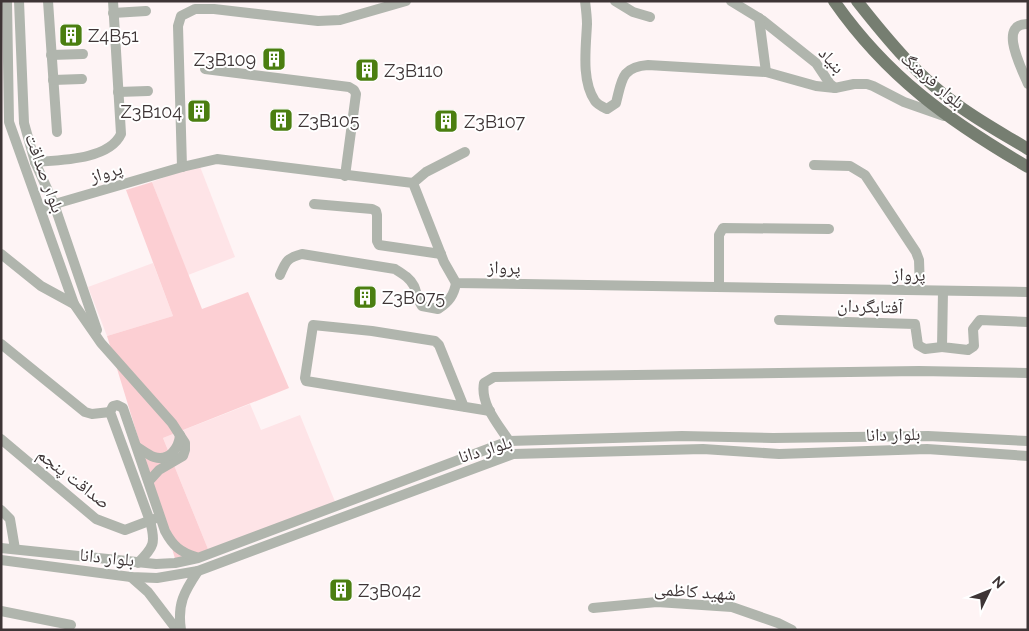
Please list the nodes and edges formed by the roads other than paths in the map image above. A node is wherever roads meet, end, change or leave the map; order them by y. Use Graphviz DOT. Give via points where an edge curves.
graph roads {
  1 [pos="7,1"];
  2 [pos="20,1"];
  3 [pos="48,1"];
  4 [pos="113,1"];
  5 [pos="406,1"];
  6 [pos="585,1"];
  7 [pos="615,1"];
  8 [pos="731,1"];
  9 [pos="834,1"];
  10 [pos="857,1"];
  11 [pos="113,12"];
  12 [pos="146,12"];
  13 [pos="650,17"];
  14 [pos="759,18"];
  15 [pos="1028,24"];
  16 [pos="83,54"];
  17 [pos="51,55"];
  18 [pos="205,69"];
  19 [pos="766,72"];
  20 [pos="82,79"];
  21 [pos="53,80"];
  22 [pos="1028,84"];
  23 [pos="835,88"];
  24 [pos="118,92"];
  25 [pos="148,92"];
  26 [pos="949,117"];
  27 [pos="57,132"];
  28 [pos="999,132"];
  29 [pos="1021,141"];
  30 [pos="992,146"];
  31 [pos="1028,149"];
  32 [pos="465,152"];
  33 [pos="35,162"];
  34 [pos="814,165"];
  35 [pos="182,167"];
  36 [pos="1028,167"];
  37 [pos="345,176"];
  38 [pos="413,183"];
  39 [pos="54,204"];
  40 [pos="314,204"];
  41 [pos="41,208"];
  42 [pos="829,229"];
  43 [pos="1,254"];
  44 [pos="441,254"];
  45 [pos="280,275"];
  46 [pos="456,283"];
  47 [pos="719,287"];
  48 [pos="920,290"];
  49 [pos="943,291"];
  50 [pos="1028,292"];
  51 [pos="74,304"];
  52 [pos="779,320"];
  53 [pos="1028,322"];
  54 [pos="101,343"];
  55 [pos="1,344"];
  56 [pos="942,347"];
  57 [pos="1028,373"];
  58 [pos="464,407"];
  59 [pos="490,411"];
  60 [pos="110,412"];
  61 [pos="180,434"];
  62 [pos="1,439"];
  63 [pos="509,441"];
  64 [pos="1028,441"];
  65 [pos="137,447"];
  66 [pos="1028,456"];
  67 [pos="149,481"];
  68 [pos="1,510"];
  69 [pos="160,516"];
  70 [pos="150,521"];
  71 [pos="1,548"];
  72 [pos="16,550"];
  73 [pos="198,558"];
  74 [pos="1,560"];
  75 [pos="138,563"];
  76 [pos="198,571"];
  77 [pos="131,577"];
  78 [pos="593,608"];
  79 [pos="1,611"];
  80 [pos="71,625"];
  81 [pos="177,630"];
  82 [pos="181,630"];
  83 [pos="792,630"];
  1 -- 41 [label="street, بلوار صداقت" via="9,122"];
  2 -- 33 [label="street, بلوار صداقت" via="24,124"];
  3 -- 17 [label="street"];
  4 -- 11 [label="street"];
  5 -- 35 [label="street" via="340,20 318,21 214,9 194,9 181,16 178,26"];
  6 -- 19 [label="street" via="584,56 588,80 594,100 608,109 616,103 626,72 635,66"];
  7 -- 13 [label="street" via="633,12"];
  8 -- 14 [label="street, بنیاد"];
  9 -- 26 [label="main road, بلوار فرهنگ" via="876,54 918,94"];
  10 -- 28 [label="main road, بلوار فرهنگ" via="924,77 958,106"];
  11 -- 12 [label="street"];
  11 -- 24 [label="street"];
  14 -- 19 [label="street"];
  14 -- 23 [label="street, بنیاد" via="816,63"];
  15 -- 22 [label="street" via="1015,27 1012,34 1013,46"];
  16 -- 17 [label="street"];
  17 -- 21 [label="street"];
  18 -- 37 [label="street" via="354,90"];
  19 -- 23 [label="street"];
  20 -- 21 [label="street"];
  21 -- 27 [label="street"];
  23 -- 26 [label="street, بنیاد" via="854,84 873,86 904,102"];
  24 -- 25 [label="street"];
  24 -- 33 [label="street" via="121,134 114,144 88,155"];
  26 -- 30 [label="main road, بلوار فرهنگ"];
  28 -- 29 [label="main road, بلوار فرهنگ"];
  28 -- 30 [label="main road"];
  29 -- 31 [label="main road, بلوار فرهنگ"];
  30 -- 36 [label="main road, بلوار فرهنگ"];
  32 -- 38 [label="street" via="426,172"];
  33 -- 39 [label="street, بلوار صداقت"];
  34 -- 48 [label="street" via="850,166 864,175 916,252"];
  35 -- 37 [label="street, پرواز" via="217,159"];
  35 -- 39 [label="street, پرواز"];
  37 -- 38 [label="street, پرواز"];
  38 -- 44 [label="street"];
  39 -- 41 [label="street, پرواز"];
  39 -- 54 [label="street, بلوار صداقت"];
  40 -- 44 [label="street" via="372,209 377,215 379,245"];
  41 -- 51 [label="street, بلوار صداقت"];
  42 -- 47 [label="street" via="723,228 719,235"];
  43 -- 51 [label="street" via="42,286"];
  44 -- 46 [label="street"];
  45 -- 46 [label="street" via="292,256 302,254 395,269 408,277 422,306 438,308 447,303 455,292"];
  46 -- 47 [label="street, پرواز"];
  47 -- 48 [label="street, پرواز"];
  48 -- 49 [label="street, پرواز"];
  49 -- 50 [label="street, پرواز"];
  49 -- 56 [label="street"];
  51 -- 54 [label="street, بلوار صداقت"];
  52 -- 56 [label="street, آفتابگردان" via="915,324 918,344 925,349"];
  53 -- 56 [label="street, آفتابگردان" via="980,320 973,329 974,346 968,350"];
  54 -- 61 [label="street, بلوار صداقت"];
  55 -- 60 [label="street" via="85,412"];
  57 -- 59 [label="street" via="919,371 494,377 484,383 482,391"];
  58 -- 58 [label="street" via="435,341 313,325 306,381"];
  58 -- 59 [label="street"];
  59 -- 63 [label="street"];
  60 -- 65 [label="street" via="113,406 123,408"];
  60 -- 70 [label="street"];
  61 -- 65 [label="street" via="177,450 162,458"];
  61 -- 67 [label="street" via="185,443 183,456 159,470"];
  62 -- 70 [label="street, صداقت پنجم" via="96,519 125,530"];
  63 -- 64 [label="street, بلوار دانا" via="682,436 928,436"];
  63 -- 73 [label="street, بلوار دانا"];
  65 -- 67 [label="street"];
  66 -- 76 [label="street, بلوار دانا" via="927,449 779,454 703,449 513,454"];
  67 -- 69 [label="street"];
  68 -- 72 [label="street" via="10,519"];
  69 -- 70 [label="street, صداقت پنجم"];
  69 -- 73 [label="street" via="172,544 182,553"];
  70 -- 75 [label="street" via="153,546"];
  71 -- 72 [label="street, بلوار دانا"];
  72 -- 75 [label="street, بلوار دانا"];
  73 -- 75 [label="street, بلوار دانا" via="175,563"];
  74 -- 77 [label="street, بلوار دانا"];
  76 -- 77 [label="street, بلوار دانا" via="158,578"];
  76 -- 82 [label="street" via="180,601"];
  77 -- 81 [label="street" via="148,592"];
  78 -- 83 [label="street, شهید کاظمی" via="657,602 732,607"];
  79 -- 80 [label="street"];
}
